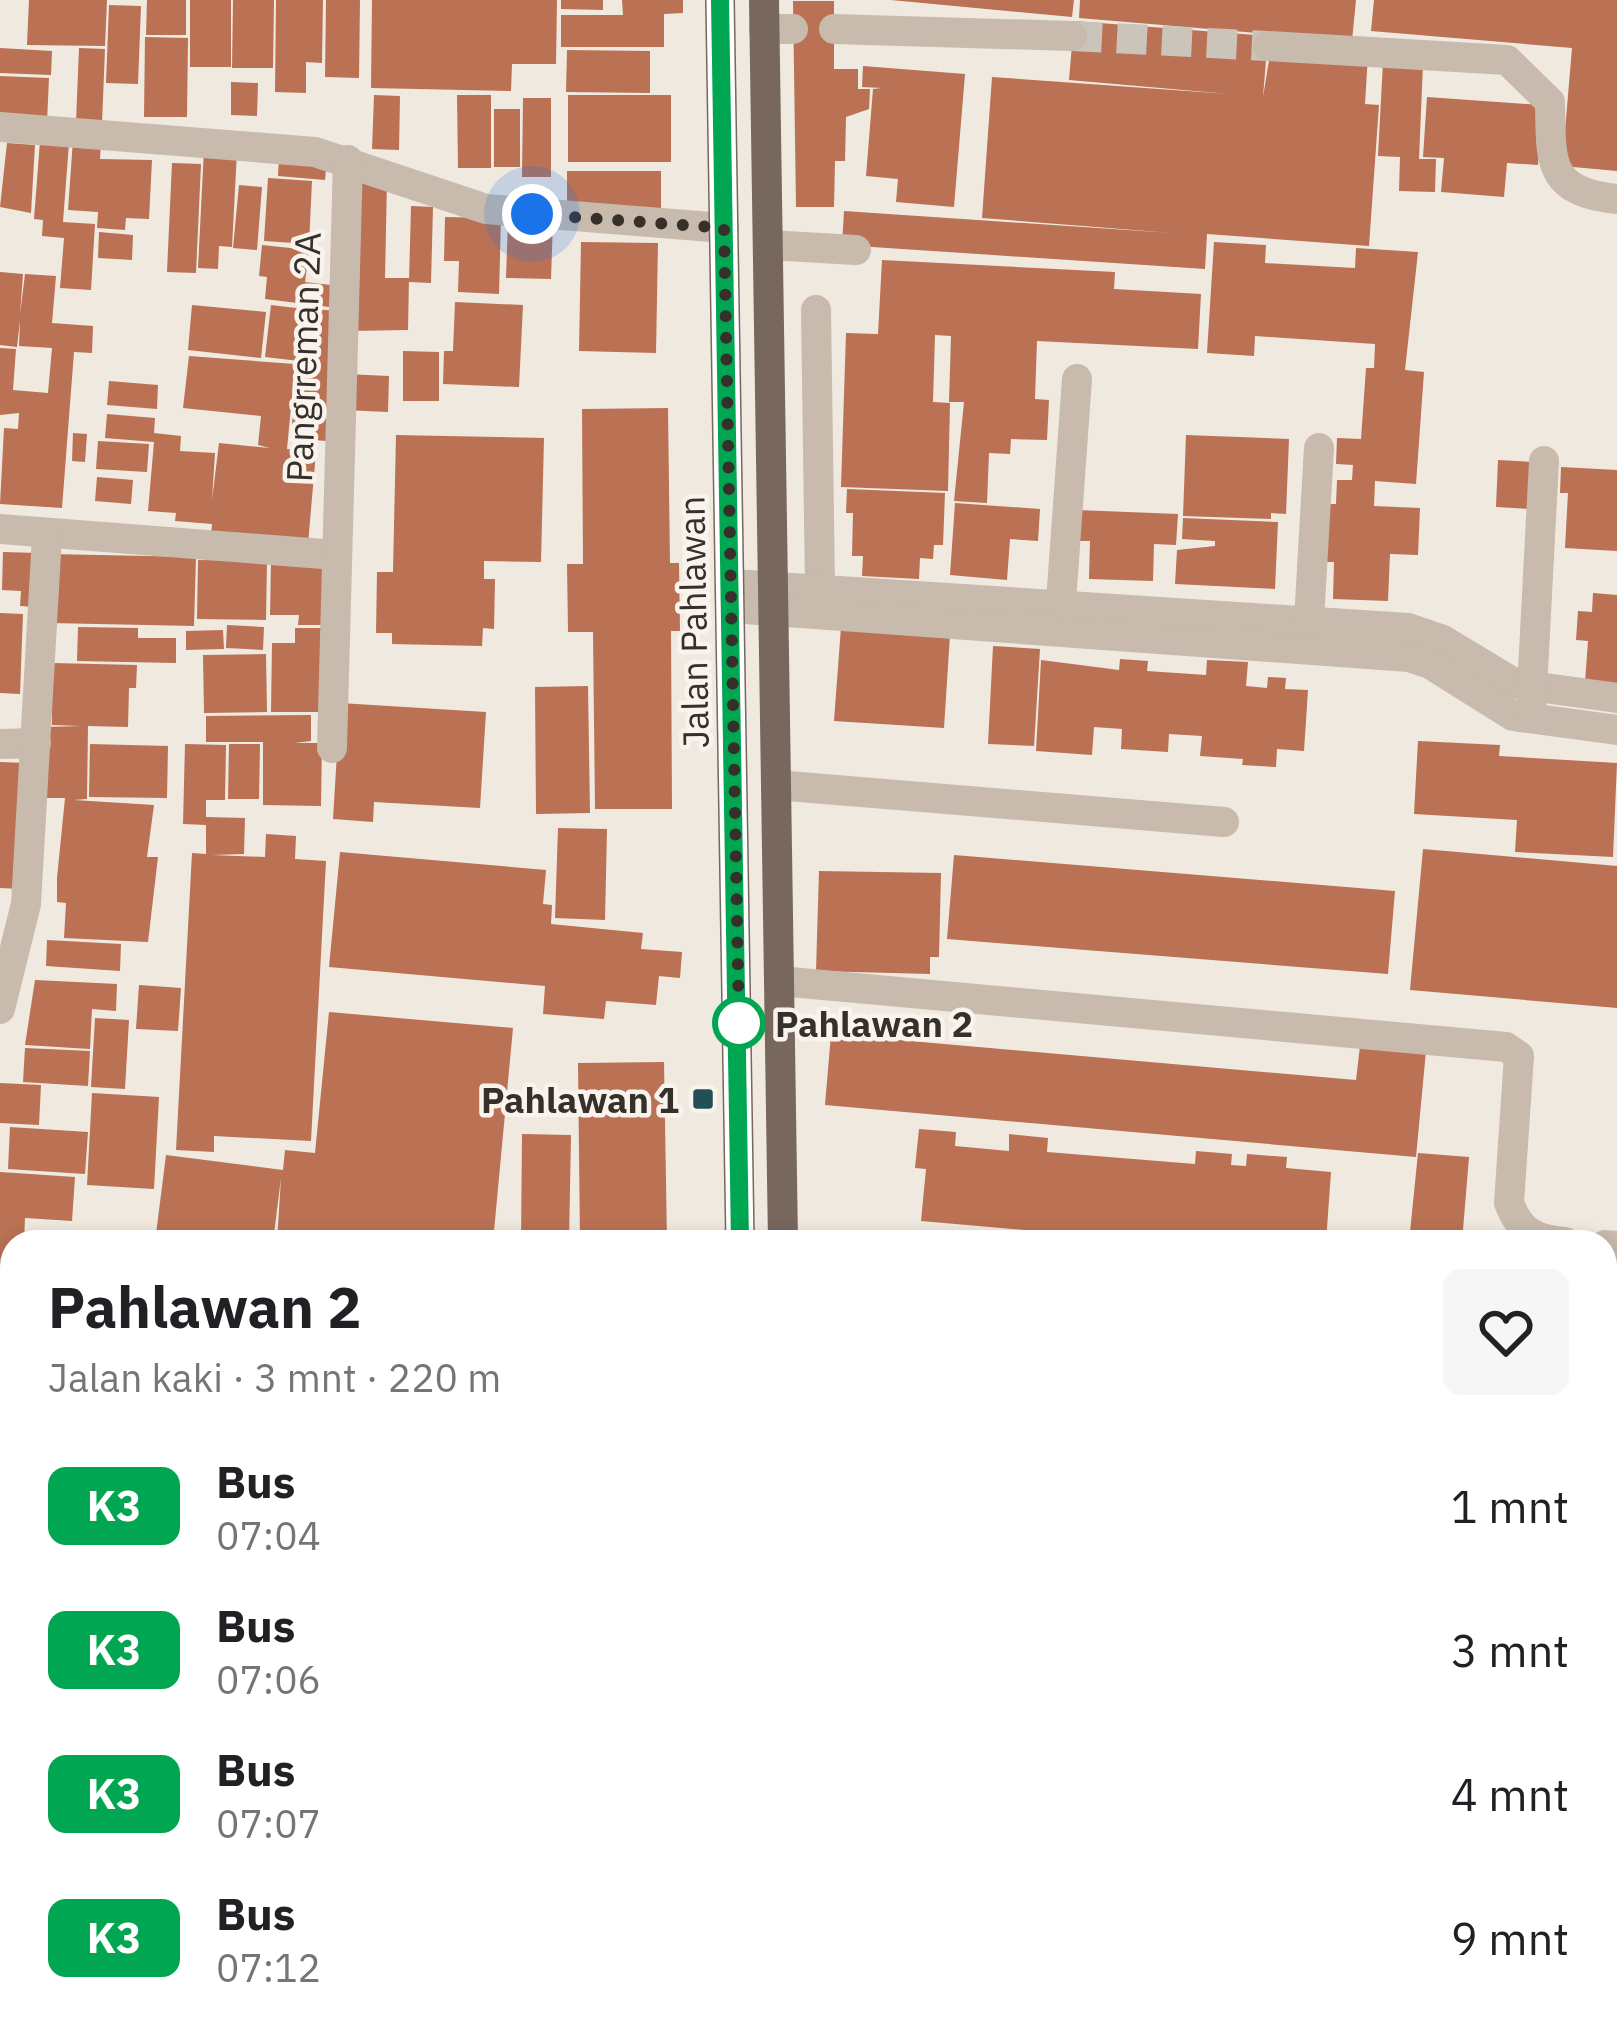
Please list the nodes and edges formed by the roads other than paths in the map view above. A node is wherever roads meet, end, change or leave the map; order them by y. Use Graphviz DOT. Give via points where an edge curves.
graph roads {
  1 [pos="720,13"];
  2 [pos="774,19"];
  3 [pos="834,29"];
  4 [pos="1072,36"];
  5 [pos="1268,46"];
  6 [pos="0,127"];
  7 [pos="348,160"];
  8 [pos="1617,199"];
  9 [pos="724,228"];
  10 [pos="768,245"];
  11 [pos="856,250"];
  12 [pos="816,310"];
  13 [pos="1077,379"];
  14 [pos="1319,448"];
  15 [pos="1544,461"];
  16 [pos="0,529"];
  17 [pos="46,536"];
  18 [pos="336,555"];
  19 [pos="820,586"];
  20 [pos="731,596"];
  21 [pos="773,597"];
  22 [pos="1061,602"];
  23 [pos="1309,620"];
  24 [pos="1617,698"];
  25 [pos="1531,705"];
  26 [pos="1617,730"];
  27 [pos="36,743"];
  28 [pos="0,744"];
  29 [pos="332,748"];
  30 [pos="776,784"];
  31 [pos="1224,822"];
  32 [pos="779,981"];
  33 [pos="0,1009"];
  34 [pos="739,1022"];
  35 [pos="780,1023"];
  36 [pos="740,1230"];
  37 [pos="783,1230"];
  38 [pos="1524,1230"];
  1 -- 2 [label="main road"];
  1 -- 9 [label="main road, Jalan Pahlawan"];
  2 -- 10 [label="main road"];
  3 -- 4 [label="street"];
  5 -- 8 [label="street" via="1507,60 1550,102 1553,166 1564,182"];
  6 -- 7 [label="street" via="282,147"];
  7 -- 9 [label="street" via="486,209"];
  7 -- 18 [label="street, Pangrreman 2A"];
  9 -- 20 [label="main road, Jalan Pahlawan"];
  10 -- 11 [label="street"];
  10 -- 21 [label="main road"];
  12 -- 19 [label="street"];
  13 -- 22 [label="street"];
  14 -- 23 [label="street"];
  15 -- 25 [label="street"];
  16 -- 17 [label="street"];
  17 -- 18 [label="street"];
  17 -- 27 [label="street"];
  18 -- 29 [label="street, Pangrreman 2A"];
  19 -- 21 [label="street"];
  19 -- 22 [label="street"];
  20 -- 21 [label="street"];
  20 -- 34 [label="main road, Jalan Pahlawan"];
  21 -- 25 [label="street" via="1409,657 1498,710"];
  21 -- 30 [label="main road"];
  22 -- 23 [label="street"];
  23 -- 25 [label="street" via="1426,633"];
  24 -- 25 [label="street"];
  25 -- 26 [label="street"];
  27 -- 28 [label="street"];
  27 -- 33 [label="street" via="26,904"];
  30 -- 31 [label="street"];
  30 -- 32 [label="main road"];
  32 -- 35 [label="main road"];
  32 -- 38 [label="street" via="1506,1047 1519,1056 1509,1203"];
  34 -- 35 [label="main road"];
  34 -- 36 [label="main road, Jalan Pahlawan"];
  35 -- 37 [label="main road"];
}
